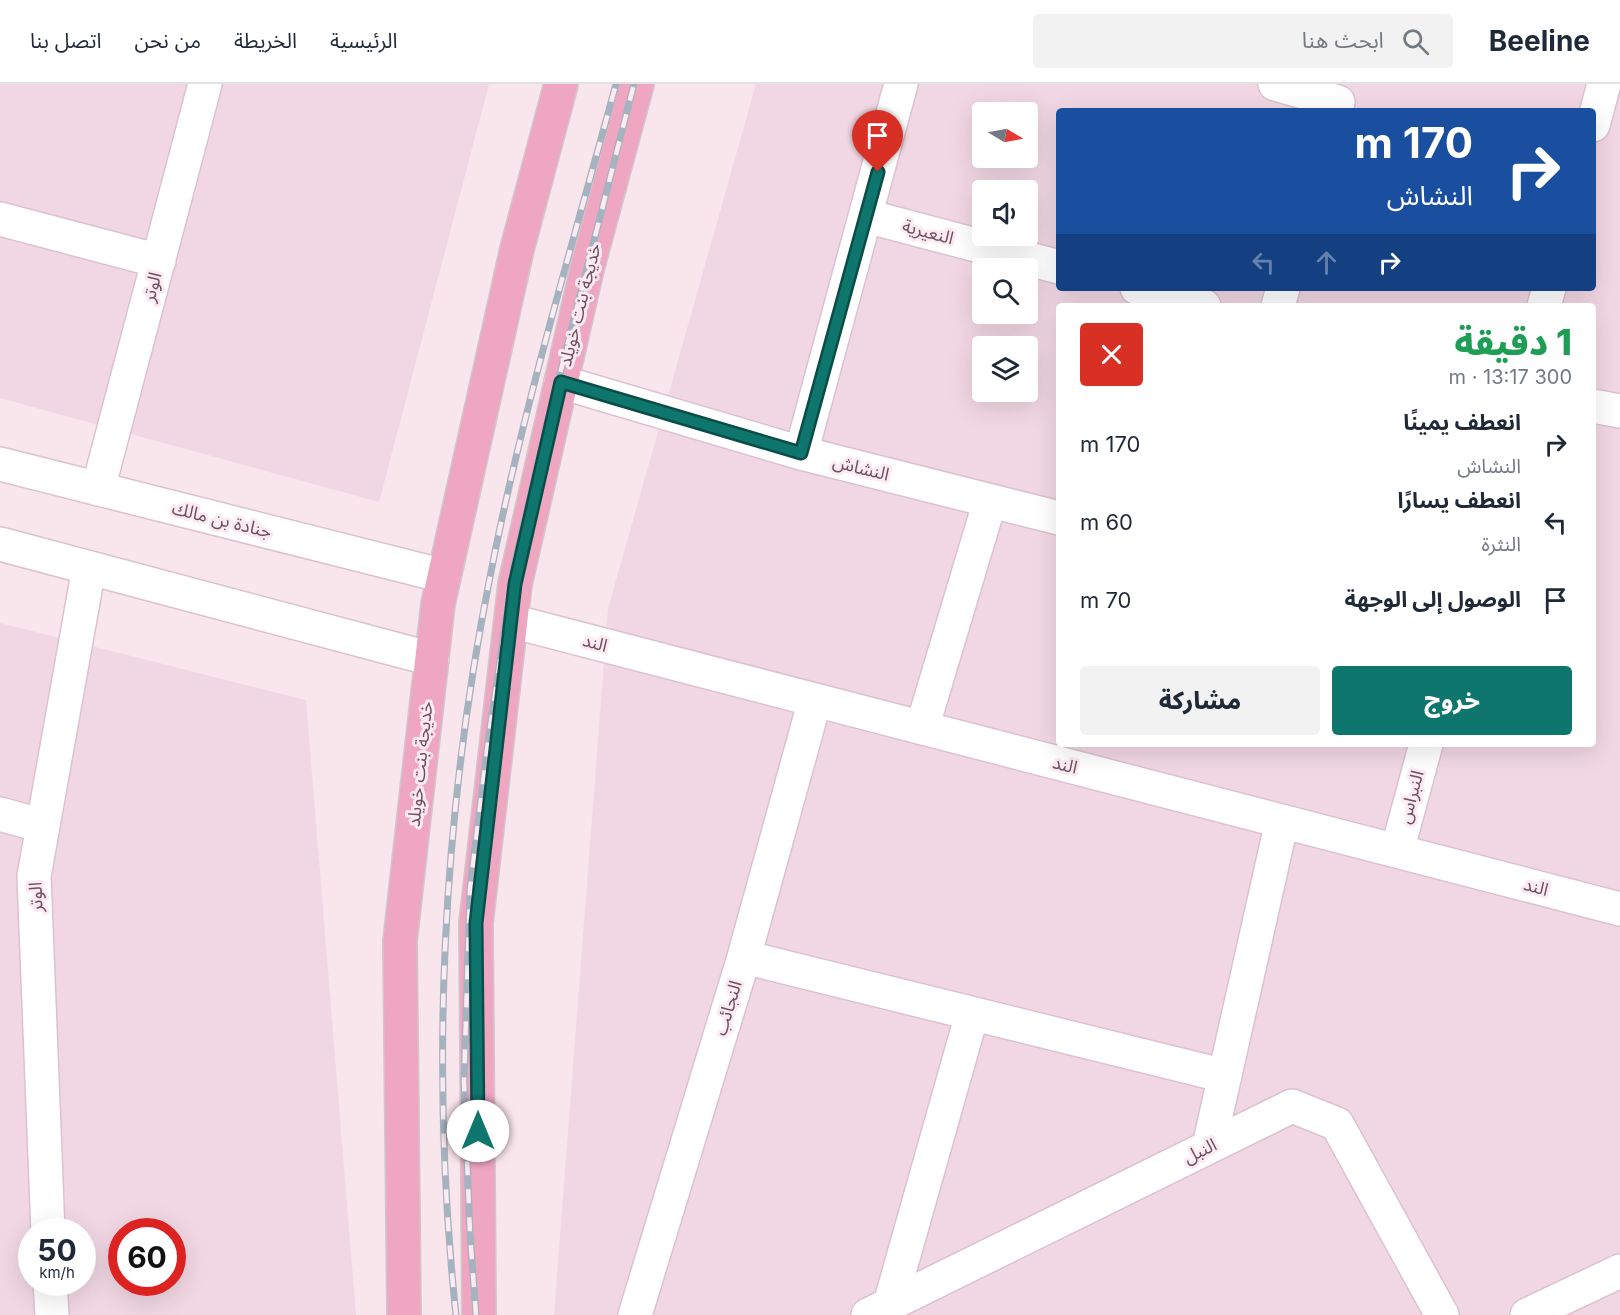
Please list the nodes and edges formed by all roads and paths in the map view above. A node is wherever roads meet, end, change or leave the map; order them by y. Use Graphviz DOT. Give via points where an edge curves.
graph roads {
  1 [pos="205,84"];
  2 [pos="561,84"];
  3 [pos="636,84"];
  4 [pos="901,84"];
  5 [pos="1275,84"];
  6 [pos="1596,86"];
  7 [pos="1339,99"];
  8 [pos="1594,108"];
  9 [pos="866,216"];
  10 [pos="0,219"];
  11 [pos="159,261"];
  12 [pos="1056,266"];
  13 [pos="1148,291"];
  14 [pos="1193,303"];
  15 [pos="561,382"];
  16 [pos="1596,407"];
  17 [pos="1620,411"];
  18 [pos="801,453"];
  19 [pos="0,464"];
  20 [pos="98,489"];
  21 [pos="990,501"];
  22 [pos="1056,517"];
  23 [pos="0,544"];
  24 [pos="89,568"];
  25 [pos="444,576"];
  26 [pos="511,621"];
  27 [pos="432,659"];
  28 [pos="815,700"];
  29 [pos="922,728"];
  30 [pos="1425,747"];
  31 [pos="0,814"];
  32 [pos="1282,821"];
  33 [pos="43,826"];
  34 [pos="1397,851"];
  35 [pos="1620,909"];
  36 [pos="744,957"];
  37 [pos="972,1014"];
  38 [pos="1225,1076"];
  39 [pos="1209,1146"];
  40 [pos="47,1218"];
  41 [pos="1620,1270"];
  42 [pos="51,1296"];
  43 [pos="892,1308"];
  44 [pos="52,1315"];
  45 [pos="404,1315"];
  46 [pos="479,1315"];
  47 [pos="635,1315"];
  48 [pos="1442,1315"];
  49 [pos="1527,1315"];
  1 -- 11 [label="street, الوتر"];
  2 -- 25 [label="main road, خديجة بنت خويلد" via="516,249"];
  3 -- 15 [label="main road, خديجة بنت خويلد"];
  4 -- 9 [label="street"];
  5 -- 7 [label="street"];
  6 -- 8 [label="street"];
  9 -- 12 [label="street, النعيرية"];
  9 -- 18 [label="street"];
  10 -- 11 [label="street"];
  11 -- 20 [label="street, الوتر"];
  13 -- 14 [label="street"];
  15 -- 18 [label="street, النشاش"];
  15 -- 26 [label="main road, خديجة بنت خويلد" via="515,584"];
  16 -- 17 [label="street"];
  18 -- 21 [label="street, النشاش"];
  19 -- 20 [label="street, جنادة بن مالك"];
  20 -- 25 [label="street, جنادة بن مالك"];
  21 -- 22 [label="street, النشاش"];
  21 -- 29 [label="street"];
  23 -- 24 [label="street"];
  24 -- 27 [label="street"];
  24 -- 33 [label="street, الوتر"];
  25 -- 27 [label="main road, خديجة بنت خويلد"];
  26 -- 28 [label="street, الند"];
  26 -- 46 [label="main road, خديجة بنت خويلد" via="476,923"];
  27 -- 45 [label="main road, خديجة بنت خويلد" via="400,941"];
  28 -- 29 [label="street, الند"];
  28 -- 36 [label="street, النجائب"];
  29 -- 32 [label="street, الند"];
  30 -- 34 [label="street, النبراس"];
  31 -- 33 [label="street"];
  32 -- 34 [label="street, الند"];
  32 -- 38 [label="street"];
  33 -- 40 [label="street, الوتر" via="34,876"];
  34 -- 35 [label="street, الند"];
  36 -- 37 [label="street"];
  36 -- 47 [label="street, النجائب"];
  37 -- 38 [label="street"];
  37 -- 43 [label="street"];
  38 -- 39 [label="street"];
  39 -- 43 [label="street, النبل"];
  39 -- 48 [label="street, النبل" via="1292,1106 1336,1124"];
  41 -- 49 [label="street"];
  42 -- 44 [label="street"];
}
